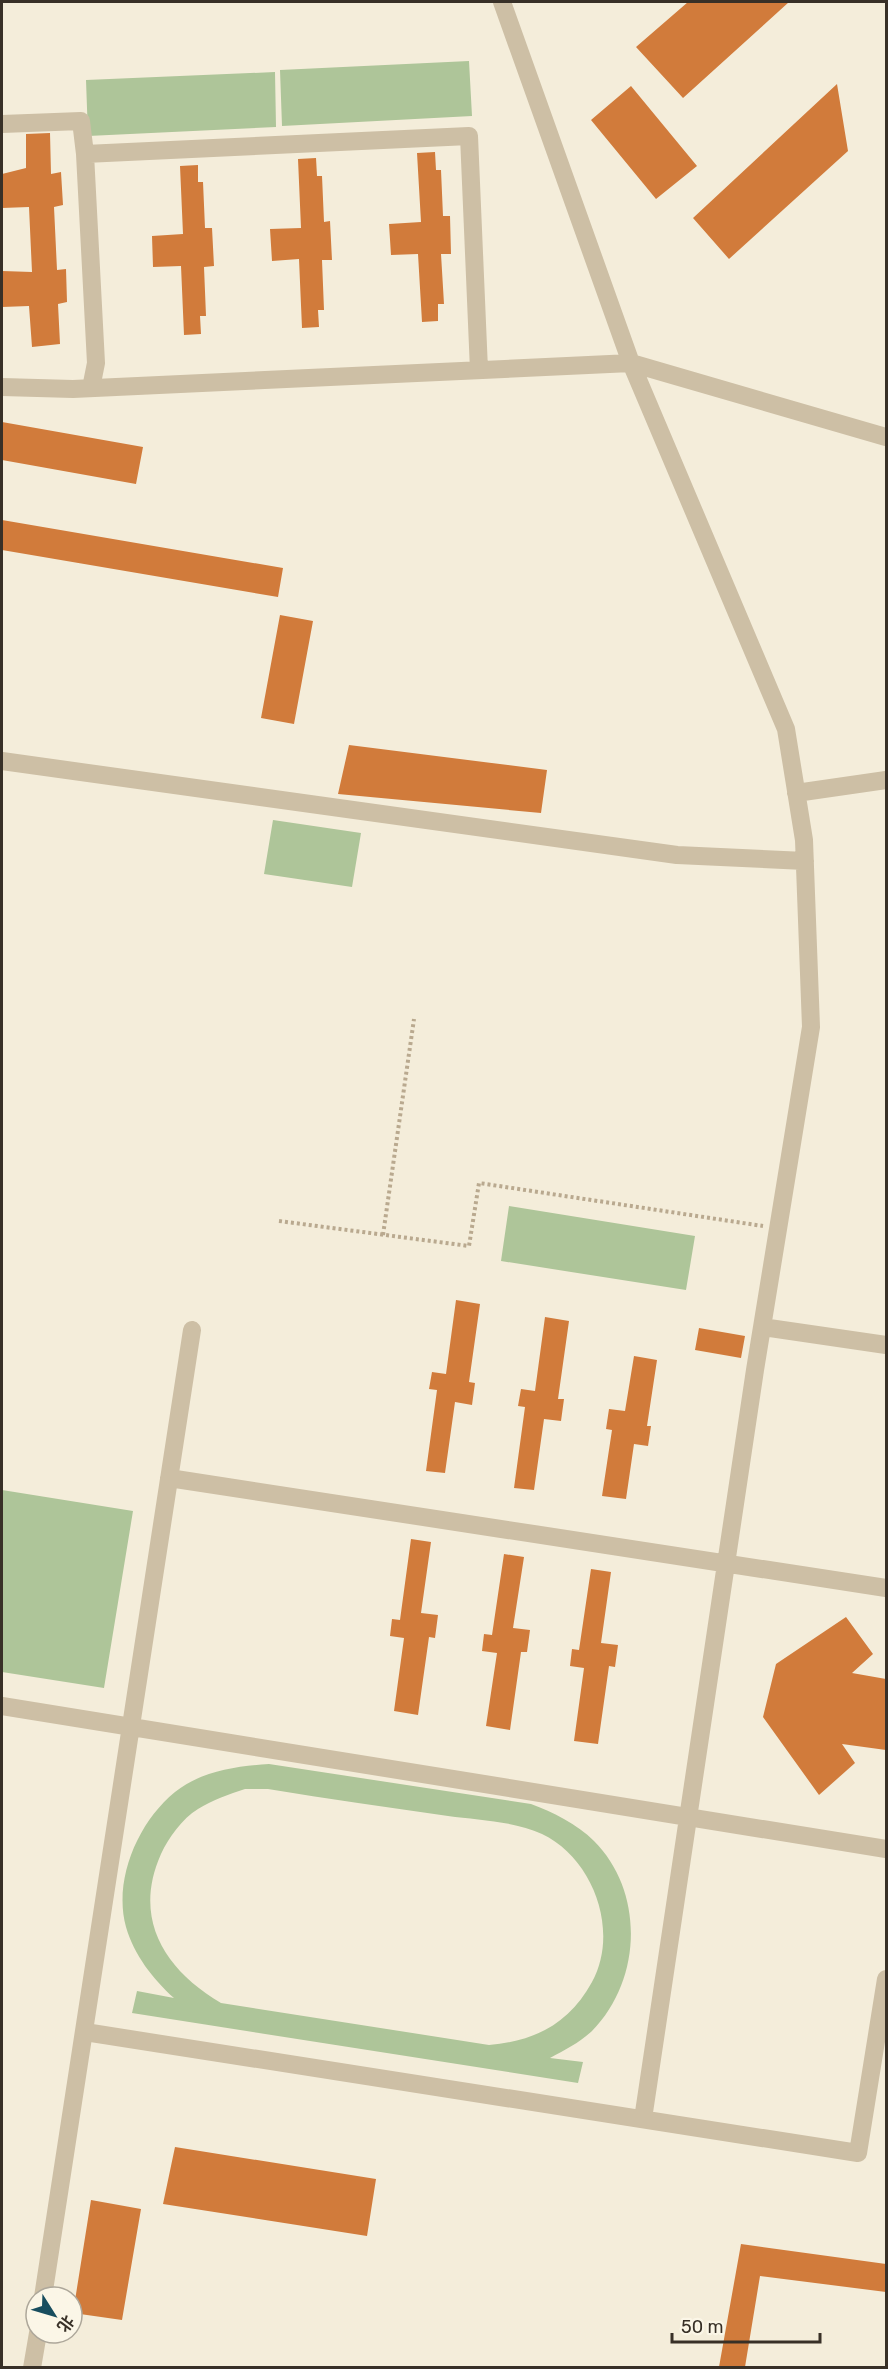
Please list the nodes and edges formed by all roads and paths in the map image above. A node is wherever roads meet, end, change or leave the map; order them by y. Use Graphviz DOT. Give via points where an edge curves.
graph roads {
  1 [pos="502,2"];
  2 [pos="2,124"];
  3 [pos="85,154"];
  4 [pos="631,363"];
  5 [pos="479,370"];
  6 [pos="2,387"];
  7 [pos="91,388"];
  8 [pos="886,437"];
  9 [pos="2,761"];
  10 [pos="886,780"];
  11 [pos="796,793"];
  12 [pos="805,861"];
  13 [pos="414,1019"];
  14 [pos="279,1221"];
  15 [pos="778,1228"];
  16 [pos="383,1235"];
  17 [pos="762,1327"];
  18 [pos="192,1330"];
  19 [pos="886,1345"];
  20 [pos="170,1478"];
  21 [pos="725,1565"];
  22 [pos="886,1588"];
  23 [pos="2,1706"];
  24 [pos="132,1727"];
  25 [pos="687,1816"];
  26 [pos="886,1848"];
  27 [pos="886,1979"];
  28 [pos="85,2032"];
  29 [pos="643,2119"];
  30 [pos="45,2285"];
  31 [pos="36,2345"];
  32 [pos="32,2367"];
  1 -- 4 [label="lane"];
  2 -- 3 [label="lane" via="81,121"];
  3 -- 5 [label="lane" via="469,136"];
  3 -- 7 [label="lane" via="96,363"];
  4 -- 5 [label="lane"];
  4 -- 8 [label="lane"];
  4 -- 11 [label="lane" via="786,729"];
  5 -- 7 [label="lane"];
  6 -- 7 [label="lane"];
  9 -- 12 [label="lane" via="677,855"];
  10 -- 11 [label="lane"];
  11 -- 12 [label="lane"];
  12 -- 15 [label="lane" via="811,1027"];
  13 -- 16 [label="path"];
  14 -- 16 [label="path"];
  15 -- 16 [label="path" via="479,1183 469,1246"];
  15 -- 17 [label="lane"];
  17 -- 19 [label="lane"];
  17 -- 21 [label="lane"];
  18 -- 20 [label="lane"];
  20 -- 21 [label="lane"];
  20 -- 24 [label="lane"];
  21 -- 22 [label="lane"];
  21 -- 25 [label="lane"];
  23 -- 24 [label="lane"];
  24 -- 25 [label="lane"];
  24 -- 28 [label="lane"];
  25 -- 26 [label="lane"];
  25 -- 29 [label="lane"];
  27 -- 29 [label="lane" via="858,2153"];
  28 -- 29 [label="lane"];
  28 -- 30 [label="lane"];
  31 -- 32 [label="lane"];
}
